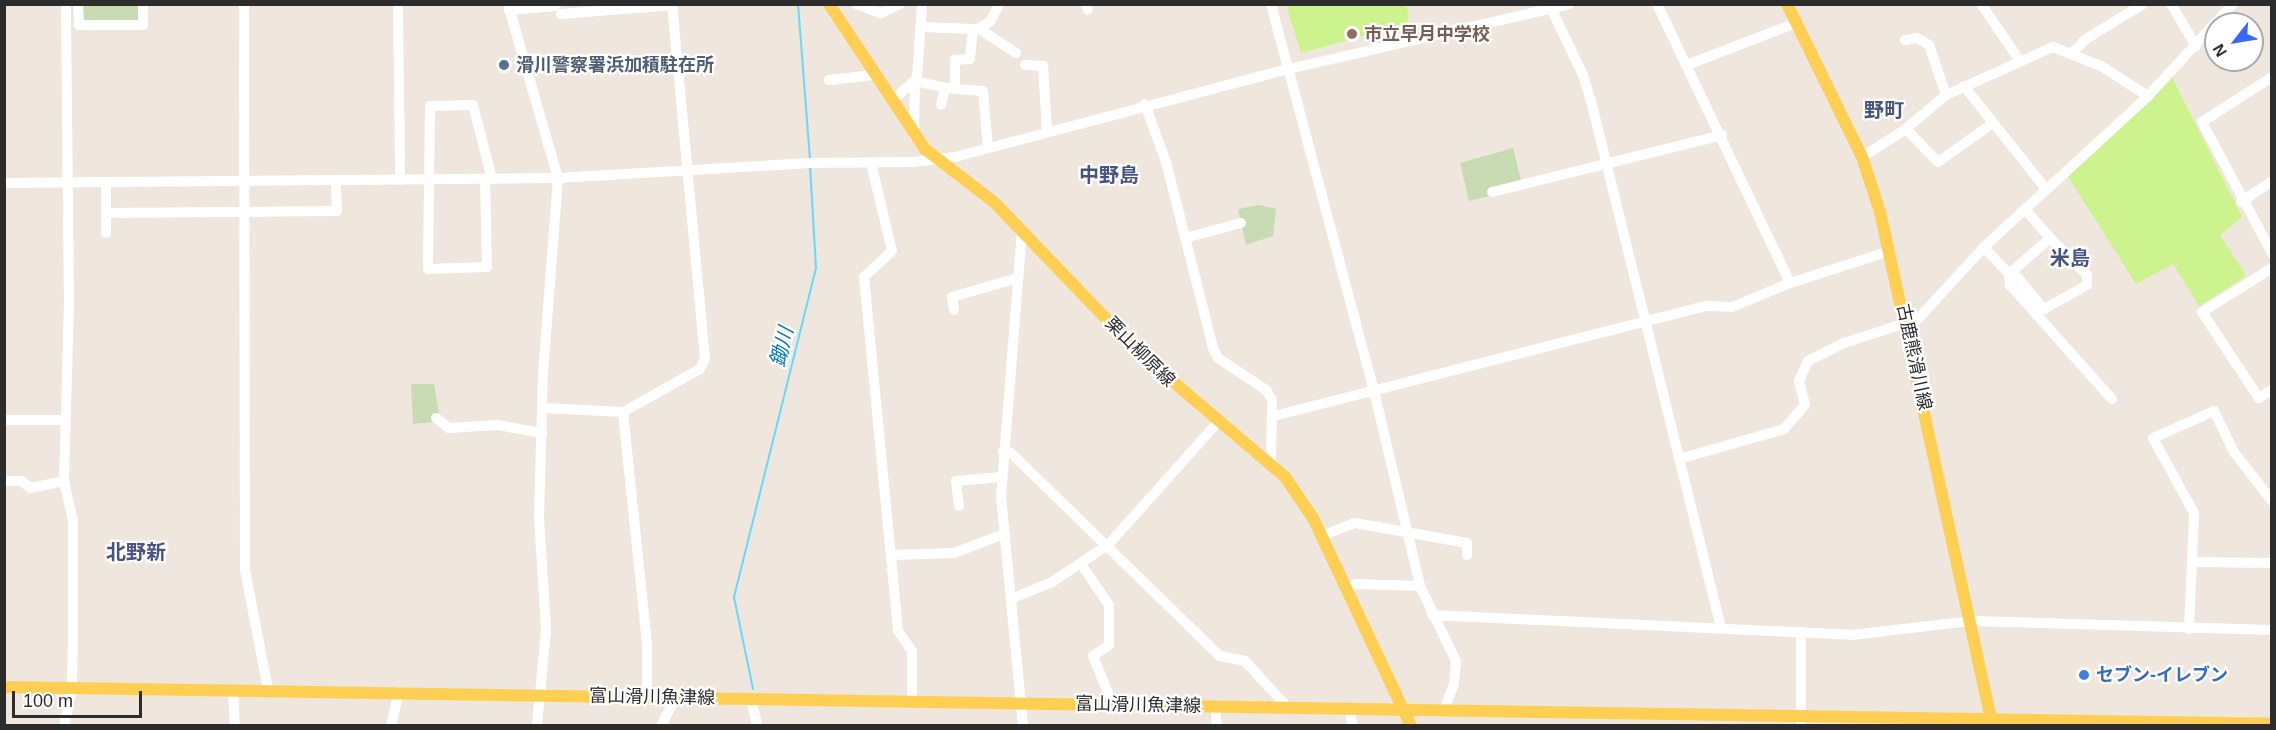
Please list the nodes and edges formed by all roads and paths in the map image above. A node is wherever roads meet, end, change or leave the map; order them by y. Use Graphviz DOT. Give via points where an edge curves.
graph roads {
  1 [pos="66,4"];
  2 [pos="78,4"];
  3 [pos="143,4"];
  4 [pos="244,4"];
  5 [pos="398,4"];
  6 [pos="829,4"];
  7 [pos="856,4"];
  8 [pos="900,4"];
  9 [pos="922,4"];
  10 [pos="999,4"];
  11 [pos="1271,4"];
  12 [pos="1570,4"];
  13 [pos="1657,4"];
  14 [pos="1787,4"];
  15 [pos="1981,4"];
  16 [pos="2143,4"];
  17 [pos="2171,4"];
  18 [pos="2233,4"];
  19 [pos="672,5"];
  20 [pos="1549,6"];
  21 [pos="509,7"];
  22 [pos="559,10"];
  23 [pos="1796,23"];
  24 [pos="921,27"];
  25 [pos="977,30"];
  26 [pos="1905,40"];
  27 [pos="2196,46"];
  28 [pos="2073,52"];
  29 [pos="1016,53"];
  30 [pos="2020,61"];
  31 [pos="1025,65"];
  32 [pos="1687,65"];
  33 [pos="1289,69"];
  34 [pos="874,75"];
  35 [pos="2271,77"];
  36 [pos="829,80"];
  37 [pos="915,81"];
  38 [pos="1964,86"];
  39 [pos="950,88"];
  40 [pos="1947,95"];
  41 [pos="2148,96"];
  42 [pos="891,101"];
  43 [pos="941,105"];
  44 [pos="1146,105"];
  45 [pos="1993,123"];
  46 [pos="1906,129"];
  47 [pos="1047,132"];
  48 [pos="1722,135"];
  49 [pos="914,136"];
  50 [pos="988,148"];
  51 [pos="1862,157"];
  52 [pos="937,159"];
  53 [pos="871,163"];
  54 [pos="1606,163"];
  55 [pos="689,170"];
  56 [pos="558,178"];
  57 [pos="430,179"];
  58 [pos="489,179"];
  59 [pos="400,180"];
  60 [pos="336,181"];
  61 [pos="2271,181"];
  62 [pos="245,182"];
  63 [pos="4,183"];
  64 [pos="106,183"];
  65 [pos="68,184"];
  66 [pos="2046,189"];
  67 [pos="1492,192"];
  68 [pos="2241,201"];
  69 [pos="2025,209"];
  70 [pos="106,213"];
  71 [pos="245,213"];
  72 [pos="1241,223"];
  73 [pos="1022,230"];
  74 [pos="106,233"];
  75 [pos="1185,238"];
  76 [pos="2050,238"];
  77 [pos="1984,247"];
  78 [pos="1890,251"];
  79 [pos="2271,253"];
  80 [pos="2271,268"];
  81 [pos="2010,273"];
  82 [pos="1018,278"];
  83 [pos="1790,283"];
  84 [pos="954,310"];
  85 [pos="1645,321"];
  86 [pos="1906,324"];
  87 [pos="2271,390"];
  88 [pos="1374,391"];
  89 [pos="2112,399"];
  90 [pos="543,408"];
  91 [pos="623,412"];
  92 [pos="1274,416"];
  93 [pos="436,418"];
  94 [pos="4,420"];
  95 [pos="65,420"];
  96 [pos="1218,422"];
  97 [pos="542,433"];
  98 [pos="1003,451"];
  99 [pos="1679,459"];
  100 [pos="1271,463"];
  101 [pos="1002,477"];
  102 [pos="4,481"];
  103 [pos="64,481"];
  104 [pos="2271,501"];
  105 [pos="959,506"];
  106 [pos="1005,534"];
  107 [pos="1409,535"];
  108 [pos="1322,536"];
  109 [pos="1107,545"];
  110 [pos="892,555"];
  111 [pos="1467,555"];
  112 [pos="2193,562"];
  113 [pos="2271,563"];
  114 [pos="1081,564"];
  115 [pos="1420,586"];
  116 [pos="1347,588"];
  117 [pos="1011,599"];
  118 [pos="1432,615"];
  119 [pos="1972,621"];
  120 [pos="1720,628"];
  121 [pos="2189,629"];
  122 [pos="2271,630"];
  123 [pos="1801,632"];
  124 [pos="4,687"];
  125 [pos="72,688"];
  126 [pos="268,689"];
  127 [pos="234,691"];
  128 [pos="399,692"];
  129 [pos="538,695"];
  130 [pos="647,697"];
  131 [pos="675,698"];
  132 [pos="751,699"];
  133 [pos="912,701"];
  134 [pos="1020,702"];
  135 [pos="1113,705"];
  136 [pos="1215,707"];
  137 [pos="1288,708"];
  138 [pos="1350,709"];
  139 [pos="1404,710"];
  140 [pos="1444,710"];
  141 [pos="1801,721"];
  142 [pos="1992,722"];
  143 [pos="2270,724"];
  144 [pos="64,726"];
  145 [pos="235,726"];
  146 [pos="391,726"];
  147 [pos="537,726"];
  148 [pos="661,726"];
  149 [pos="757,726"];
  150 [pos="1023,726"];
  151 [pos="1217,726"];
  152 [pos="1352,726"];
  153 [pos="1411,726"];
  1 -- 65 [label="street"];
  2 -- 3 [label="street" via="79,25 143,25"];
  4 -- 62 [label="street"];
  5 -- 59 [label="street"];
  6 -- 34 [label="main road, 栗山柳原線"];
  7 -- 8 [label="street" via="881,13"];
  9 -- 24 [label="street"];
  10 -- 25 [label="street"];
  11 -- 33 [label="street"];
  12 -- 20 [label="street"];
  13 -- 32 [label="street"];
  14 -- 23 [label="main road, 古鹿熊滑川線"];
  15 -- 30 [label="street"];
  16 -- 28 [label="street" via="2086,39"];
  17 -- 27 [label="street"];
  18 -- 27 [label="street"];
  19 -- 22 [label="street"];
  19 -- 55 [label="street"];
  20 -- 33 [label="street"];
  20 -- 54 [label="street" via="1583,75"];
  21 -- 22 [label="street"];
  21 -- 56 [label="street"];
  23 -- 32 [label="street"];
  23 -- 51 [label="main road, 古鹿熊滑川線"];
  24 -- 25 [label="street"];
  24 -- 37 [label="street"];
  25 -- 29 [label="street"];
  25 -- 39 [label="street" via="970,59 955,60"];
  26 -- 40 [label="street" via="1917,38 1929,45"];
  27 -- 41 [label="street"];
  28 -- 30 [label="street" via="2054,47"];
  28 -- 41 [label="street"];
  30 -- 38 [label="street"];
  31 -- 47 [label="street" via="1043,66"];
  32 -- 48 [label="street"];
  33 -- 44 [label="street"];
  33 -- 88 [label="street"];
  34 -- 36 [label="street"];
  34 -- 42 [label="main road, 栗山柳原線"];
  35 -- 68 [label="street" via="2202,122"];
  37 -- 39 [label="street"];
  37 -- 42 [label="street"];
  37 -- 49 [label="street"];
  38 -- 40 [label="street"];
  38 -- 45 [label="street"];
  39 -- 43 [label="street"];
  39 -- 50 [label="street" via="983,90"];
  40 -- 46 [label="street"];
  41 -- 66 [label="street"];
  42 -- 49 [label="main road, 栗山柳原線"];
  44 -- 47 [label="street"];
  44 -- 75 [label="street"];
  45 -- 46 [label="street" via="1938,162"];
  45 -- 66 [label="street"];
  46 -- 51 [label="street"];
  47 -- 50 [label="street"];
  48 -- 54 [label="street"];
  48 -- 83 [label="street"];
  49 -- 52 [label="main road, 栗山柳原線"];
  50 -- 52 [label="street"];
  51 -- 78 [label="main road, 古鹿熊滑川線"];
  52 -- 53 [label="street"];
  52 -- 73 [label="main road, 栗山柳原線" via="975,185"];
  53 -- 55 [label="street"];
  53 -- 110 [label="street" via="892,251 864,277"];
  54 -- 67 [label="street"];
  54 -- 85 [label="street"];
  55 -- 56 [label="street"];
  55 -- 91 [label="street" via="705,360 700,369"];
  56 -- 58 [label="street"];
  56 -- 90 [label="street"];
  57 -- 58 [label="street"];
  57 -- 58 [label="street" via="430,106 473,105"];
  57 -- 58 [label="street" via="428,269 487,267"];
  57 -- 59 [label="street"];
  59 -- 60 [label="street"];
  60 -- 62 [label="street"];
  60 -- 71 [label="street" via="336,211"];
  61 -- 68 [label="street"];
  62 -- 64 [label="street"];
  62 -- 71 [label="street"];
  63 -- 65 [label="street"];
  64 -- 65 [label="street"];
  64 -- 70 [label="street"];
  65 -- 95 [label="street"];
  66 -- 69 [label="street"];
  68 -- 79 [label="street"];
  69 -- 76 [label="street"];
  69 -- 77 [label="street"];
  70 -- 71 [label="street"];
  70 -- 74 [label="street"];
  71 -- 126 [label="street" via="245,570"];
  72 -- 75 [label="street"];
  73 -- 82 [label="street"];
  73 -- 96 [label="main road, 栗山柳原線" via="1137,351"];
  75 -- 92 [label="street" via="1213,348 1218,358 1266,390"];
  76 -- 81 [label="street"];
  76 -- 81 [label="street" via="2087,275 2087,285 2044,309"];
  77 -- 81 [label="street"];
  77 -- 86 [label="street" via="1918,319"];
  78 -- 83 [label="street"];
  78 -- 86 [label="main road, 古鹿熊滑川線"];
  80 -- 87 [label="street" via="2202,312 2259,398"];
  81 -- 89 [label="street" via="2025,302"];
  82 -- 84 [label="street" via="952,297"];
  82 -- 98 [label="street"];
  83 -- 85 [label="street" via="1732,307 1707,306"];
  85 -- 88 [label="street"];
  85 -- 99 [label="street"];
  86 -- 99 [label="street" via="1844,343 1808,361 1798,381 1805,405 1776,434"];
  86 -- 119 [label="main road, 古鹿熊滑川線"];
  88 -- 92 [label="street"];
  88 -- 107 [label="street"];
  90 -- 91 [label="street"];
  90 -- 97 [label="street"];
  91 -- 130 [label="street" via="647,646"];
  92 -- 100 [label="street"];
  93 -- 97 [label="street" via="449,428 498,425"];
  94 -- 95 [label="street"];
  95 -- 103 [label="street"];
  96 -- 100 [label="main road, 栗山柳原線"];
  96 -- 109 [label="street"];
  97 -- 129 [label="street" via="539,518 546,630"];
  98 -- 101 [label="street"];
  98 -- 109 [label="street"];
  99 -- 120 [label="street"];
  100 -- 108 [label="main road, 栗山柳原線" via="1301,498"];
  101 -- 105 [label="street" via="956,480"];
  101 -- 106 [label="street"];
  102 -- 103 [label="street" via="21,481 31,488"];
  103 -- 125 [label="street" via="73,521"];
  104 -- 112 [label="street" via="2234,452 2214,411 2153,438 2194,513"];
  106 -- 110 [label="street" via="954,553"];
  106 -- 117 [label="street"];
  107 -- 108 [label="street" via="1355,523"];
  107 -- 111 [label="street" via="1467,543"];
  107 -- 115 [label="street"];
  108 -- 116 [label="main road, 栗山柳原線"];
  109 -- 114 [label="street"];
  109 -- 137 [label="street" via="1220,656 1245,661"];
  110 -- 133 [label="street" via="898,632 912,651"];
  112 -- 113 [label="street"];
  112 -- 121 [label="street"];
  114 -- 117 [label="street"];
  114 -- 135 [label="street" via="1109,605 1109,645 1093,656"];
  115 -- 116 [label="street" via="1356,584"];
  115 -- 118 [label="street"];
  116 -- 139 [label="main road, 栗山柳原線"];
  117 -- 134 [label="street"];
  118 -- 120 [label="street"];
  118 -- 140 [label="street" via="1456,661 1454,684"];
  119 -- 121 [label="street"];
  119 -- 123 [label="street" via="1852,635"];
  119 -- 142 [label="main road, 古鹿熊滑川線"];
  120 -- 123 [label="street"];
  121 -- 122 [label="street"];
  123 -- 141 [label="street"];
  124 -- 125 [label="main road, 富山滑川魚津線"];
  125 -- 127 [label="main road, 富山滑川魚津線"];
  125 -- 144 [label="street"];
  126 -- 127 [label="main road, 富山滑川魚津線"];
  126 -- 128 [label="main road, 富山滑川魚津線"];
  127 -- 145 [label="street"];
  128 -- 129 [label="main road, 富山滑川魚津線"];
  128 -- 146 [label="street"];
  129 -- 130 [label="main road, 富山滑川魚津線"];
  129 -- 147 [label="street"];
  130 -- 131 [label="main road, 富山滑川魚津線"];
  131 -- 132 [label="main road, 富山滑川魚津線"];
  131 -- 148 [label="street"];
  132 -- 133 [label="main road, 富山滑川魚津線"];
  132 -- 149 [label="street"];
  133 -- 134 [label="main road, 富山滑川魚津線"];
  134 -- 135 [label="main road, 富山滑川魚津線"];
  134 -- 150 [label="street"];
  135 -- 136 [label="main road, 富山滑川魚津線"];
  136 -- 137 [label="main road, 富山滑川魚津線"];
  136 -- 151 [label="street"];
  137 -- 138 [label="main road, 富山滑川魚津線"];
  138 -- 139 [label="main road, 富山滑川魚津線"];
  138 -- 152 [label="street"];
  139 -- 140 [label="main road, 富山滑川魚津線"];
  139 -- 153 [label="main road, 栗山柳原線"];
  140 -- 141 [label="main road, 富山滑川魚津線"];
  141 -- 142 [label="main road, 富山滑川魚津線"];
  142 -- 143 [label="main road, 富山滑川魚津線"];
}
